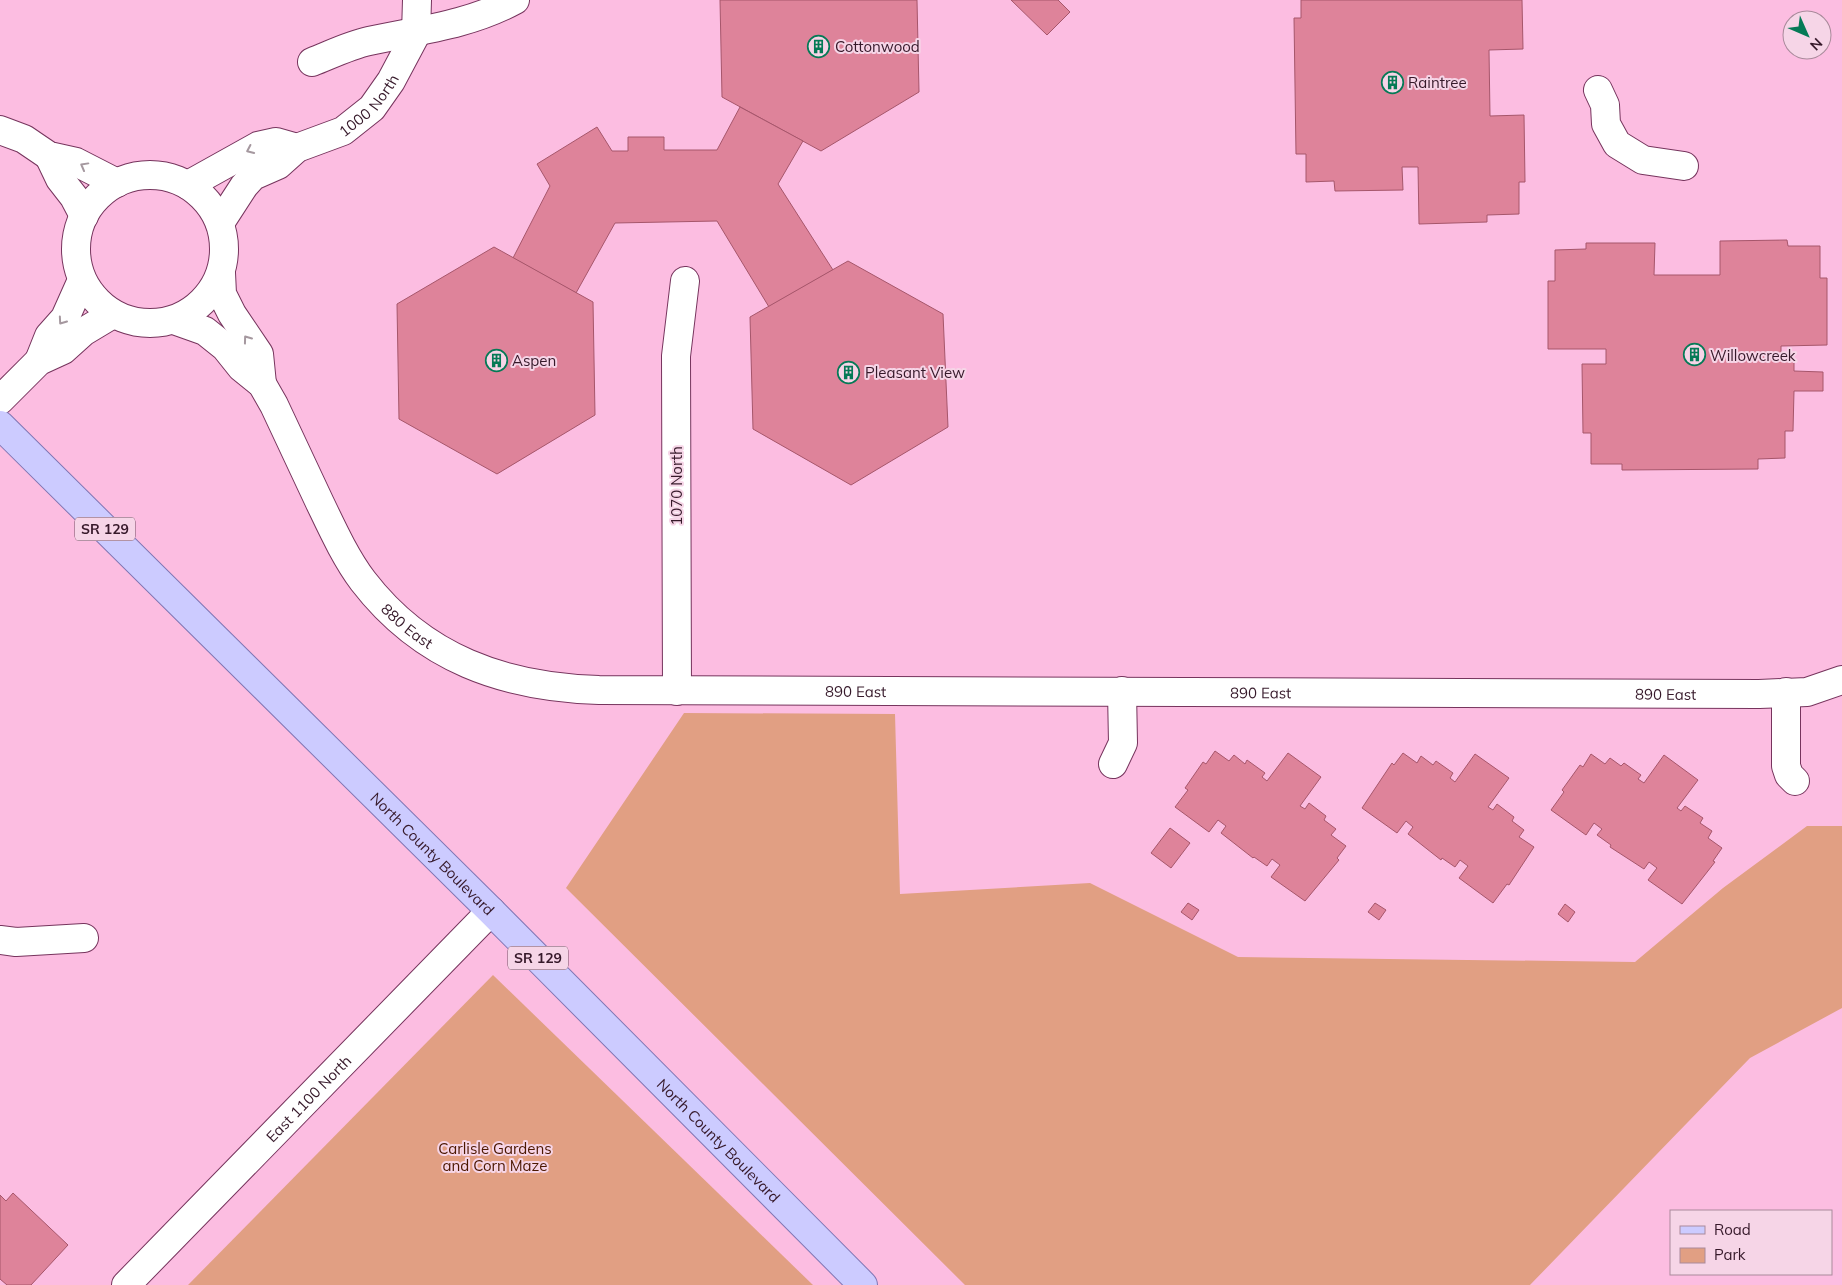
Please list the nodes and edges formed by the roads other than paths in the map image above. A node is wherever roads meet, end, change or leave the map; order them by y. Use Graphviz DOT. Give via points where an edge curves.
graph roads {
  1 [pos="417,0"];
  2 [pos="515,0"];
  3 [pos="416,34"];
  4 [pos="312,62"];
  5 [pos="1598,90"];
  6 [pos="0,130"];
  7 [pos="297,148"];
  8 [pos="49,156"];
  9 [pos="1684,166"];
  10 [pos="117,183"];
  11 [pos="188,185"];
  12 [pos="84,216"];
  13 [pos="220,222"];
  14 [pos="220,273"];
  15 [pos="82,280"];
  16 [pos="685,282"];
  17 [pos="113,314"];
  18 [pos="174,320"];
  19 [pos="39,361"];
  20 [pos="262,384"];
  21 [pos="0,400"];
  22 [pos="0,424"];
  23 [pos="1842,680"];
  24 [pos="677,691"];
  25 [pos="1122,691"];
  26 [pos="1786,692"];
  27 [pos="1113,764"];
  28 [pos="1795,781"];
  29 [pos="491,911"];
  30 [pos="84,938"];
  31 [pos="0,940"];
  32 [pos="126,1285"];
  33 [pos="863,1285"];
  1 -- 3 [label="street"];
  2 -- 3 [label="street" via="469,20"];
  3 -- 4 [label="street" via="367,41"];
  3 -- 7 [label="street, 1000 North" via="391,81 363,117 342,131"];
  5 -- 9 [label="street" via="1605,105 1606,124 1617,144 1643,160"];
  6 -- 8 [label="street" via="24,139"];
  7 -- 11 [label="street, one-way" via="276,142 258,146"];
  7 -- 13 [label="street, 1000 North" via="278,165 253,176"];
  10 -- 8 [label="street, one-way" via="76,162"];
  8 -- 12 [label="street"];
  10 -- 11 [label="street" via="140,176 165,176"];
  10 -- 12 [label="street" via="98,197"];
  11 -- 13 [label="street" via="207,201"];
  12 -- 15 [label="street" via="77,244"];
  13 -- 14 [label="street" via="225,248"];
  14 -- 18 [label="street" via="210,294 194,309"];
  20 -- 14 [label="street, 880 East, one-way" via="259,354 244,335 222,294"];
  15 -- 17 [label="street" via="95,299"];
  15 -- 19 [label="street, one-way" via="65,318 49,336"];
  16 -- 24 [label="street, 1070 North" via="676,356"];
  17 -- 18 [label="street" via="132,322 153,324"];
  17 -- 19 [label="street" via="83,332 63,350"];
  18 -- 20 [label="street, 880 East" via="190,324 215,339"];
  19 -- 21 [label="street"];
  20 -- 24 [label="street, 880 East" via="346,553 384,605 414,632 458,660 514,681 571,689"];
  22 -- 29 [label="main road, North County Boulevard / SR 129"];
  23 -- 26 [label="street, 890 East" via="1807,692"];
  24 -- 25 [label="street, 890 East"];
  25 -- 26 [label="street, 890 East"];
  25 -- 27 [label="street" via="1123,743"];
  26 -- 28 [label="street" via="1786,766"];
  29 -- 32 [label="street, East 1100 North"];
  29 -- 33 [label="main road, North County Boulevard / SR 129"];
  30 -- 31 [label="street"];
}
